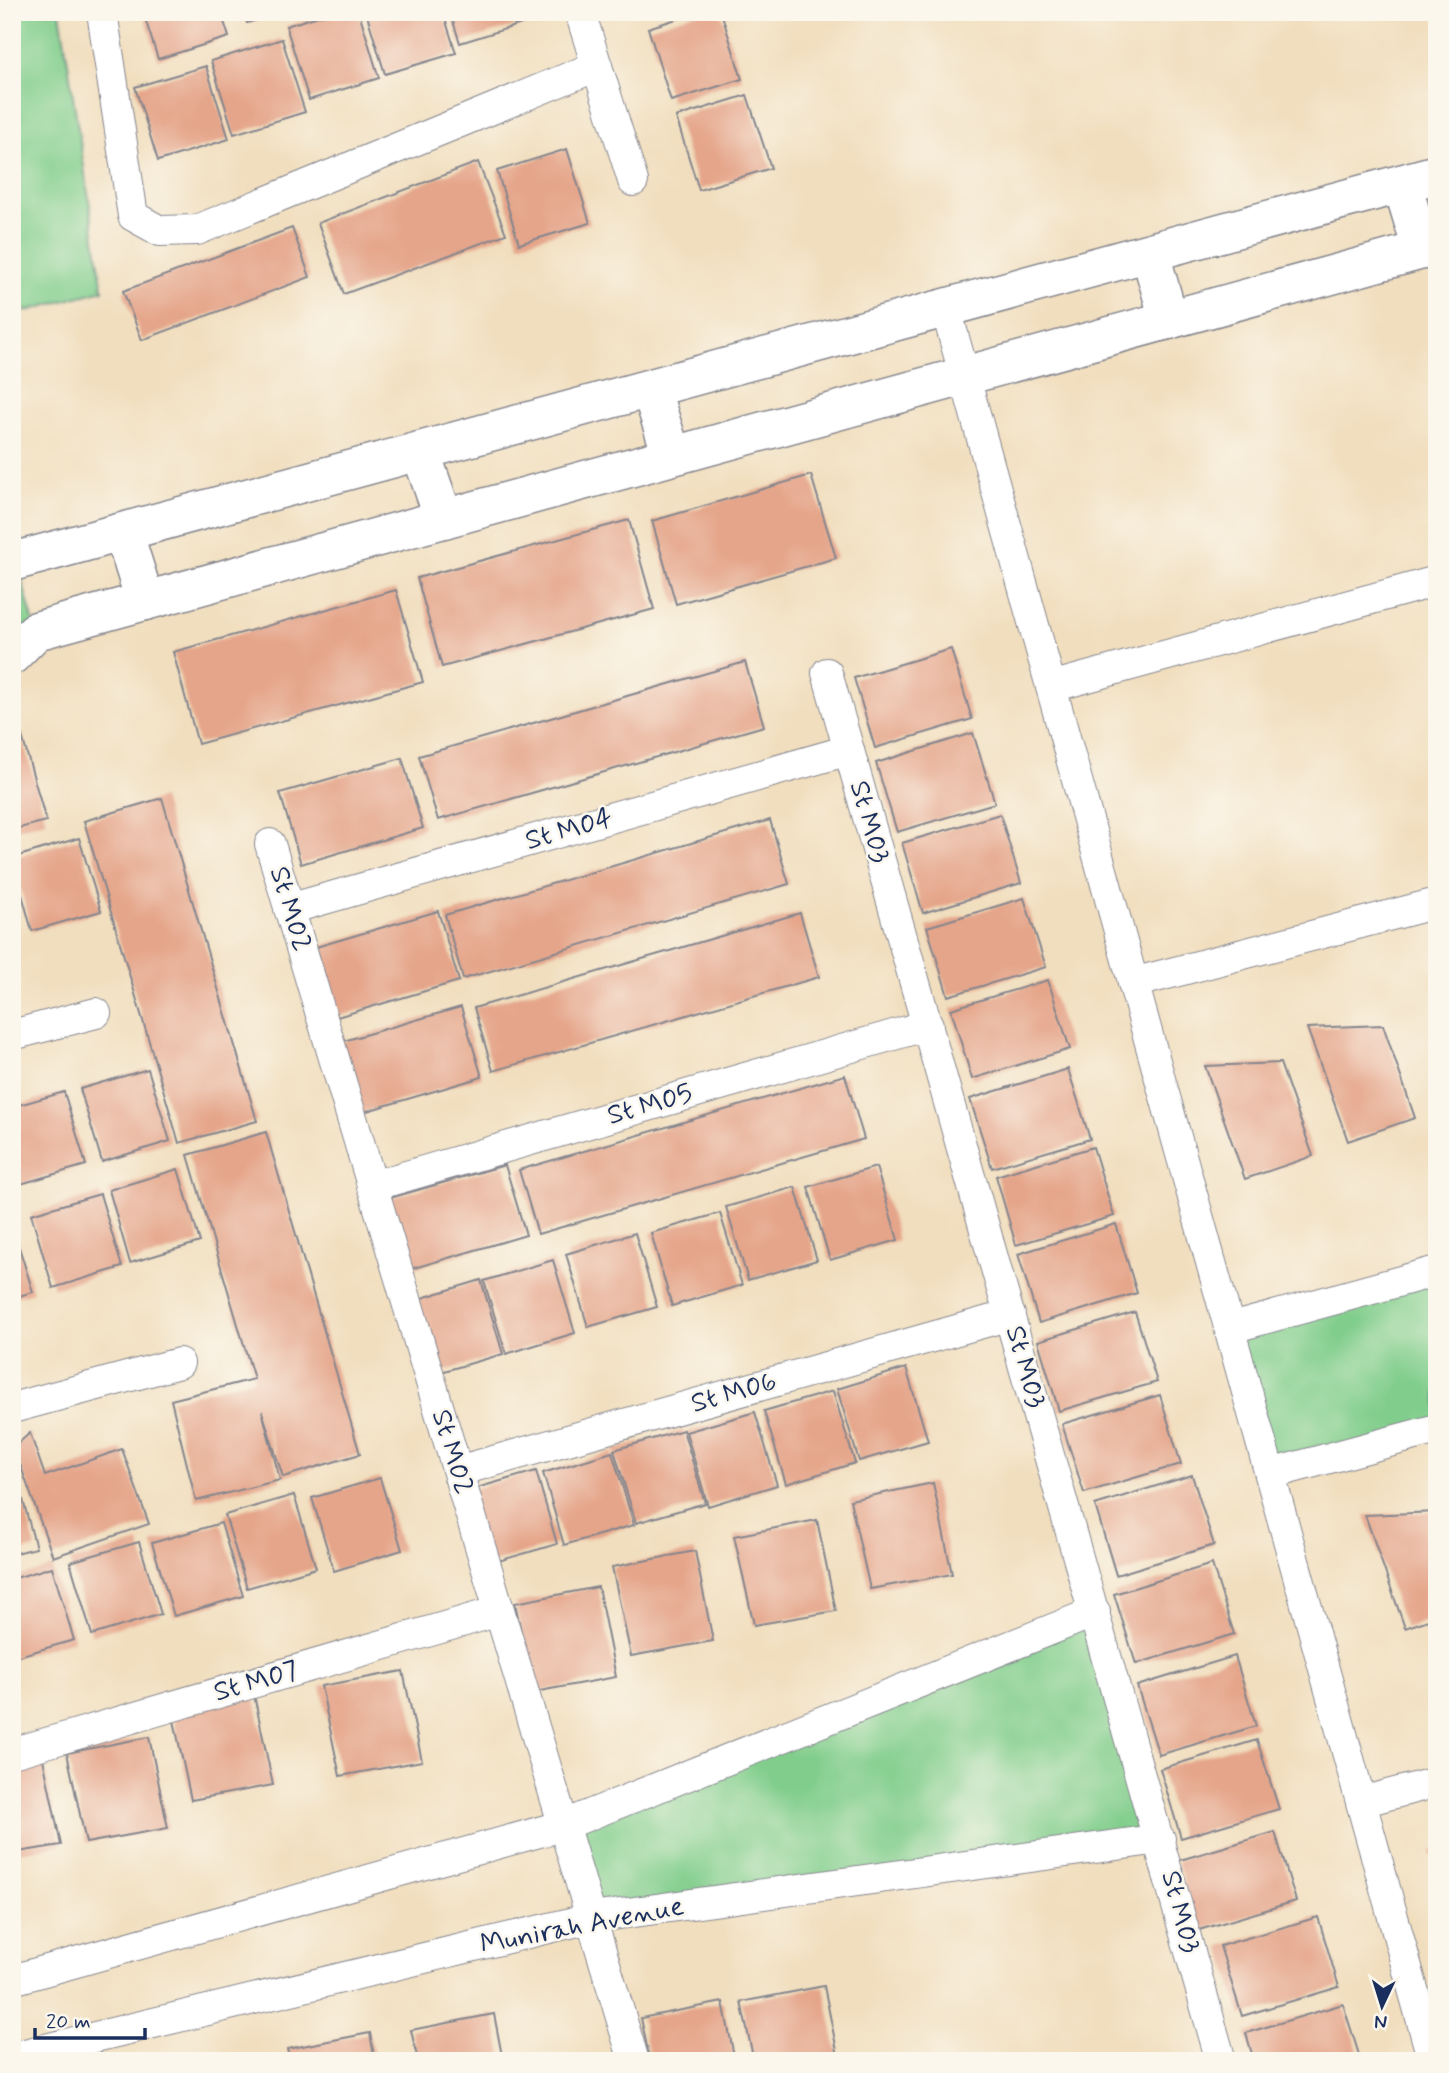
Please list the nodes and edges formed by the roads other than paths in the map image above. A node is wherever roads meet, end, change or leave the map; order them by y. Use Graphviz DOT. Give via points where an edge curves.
graph roads {
  1 [pos="103,12"];
  2 [pos="580,12"];
  3 [pos="597,66"];
  4 [pos="1419,179"];
  5 [pos="633,181"];
  6 [pos="1430,248"];
  7 [pos="1150,253"];
  8 [pos="946,309"];
  9 [pos="1169,320"];
  10 [pos="965,376"];
  11 [pos="651,390"];
  12 [pos="421,453"];
  13 [pos="672,456"];
  14 [pos="444,519"];
  15 [pos="124,534"];
  16 [pos="12,562"];
  17 [pos="1437,581"];
  18 [pos="145,601"];
  19 [pos="12,654"];
  20 [pos="827,673"];
  21 [pos="1051,687"];
  22 [pos="849,750"];
  23 [pos="270,844"];
  24 [pos="1437,903"];
  25 [pos="289,909"];
  26 [pos="1133,983"];
  27 [pos="96,1013"];
  28 [pos="928,1025"];
  29 [pos="12,1035"];
  30 [pos="372,1186"];
  31 [pos="1437,1271"];
  32 [pos="1010,1315"];
  33 [pos="1231,1328"];
  34 [pos="179,1363"];
  35 [pos="12,1408"];
  36 [pos="1437,1429"];
  37 [pos="458,1471"];
  38 [pos="1270,1474"];
  39 [pos="499,1611"];
  40 [pos="1095,1612"];
  41 [pos="12,1753"];
  42 [pos="1437,1782"];
  43 [pos="1361,1802"];
  44 [pos="564,1825"];
  45 [pos="1160,1839"];
  46 [pos="591,1918"];
  47 [pos="12,1980"];
  48 [pos="12,2057"];
  49 [pos="634,2061"];
  50 [pos="1221,2061"];
  51 [pos="1433,2061"];
  1 -- 3 [label="street" via="133,216 160,231 197,230"];
  2 -- 3 [label="street"];
  3 -- 5 [label="street"];
  4 -- 6 [label="street"];
  4 -- 7 [label="street"];
  6 -- 9 [label="street"];
  7 -- 8 [label="street"];
  7 -- 9 [label="street"];
  8 -- 10 [label="street"];
  8 -- 11 [label="street"];
  9 -- 10 [label="street"];
  10 -- 13 [label="street"];
  10 -- 21 [label="street"];
  11 -- 12 [label="street"];
  11 -- 13 [label="street"];
  12 -- 14 [label="street"];
  12 -- 15 [label="street"];
  13 -- 14 [label="street"];
  14 -- 18 [label="street"];
  15 -- 16 [label="street"];
  15 -- 18 [label="street"];
  17 -- 21 [label="street"];
  18 -- 19 [label="street" via="36,631"];
  20 -- 22 [label="street, St M03"];
  21 -- 26 [label="street"];
  22 -- 25 [label="street, St M04"];
  22 -- 28 [label="street, St M03"];
  23 -- 25 [label="street, St M02"];
  24 -- 26 [label="street"];
  25 -- 30 [label="street, St M02"];
  26 -- 33 [label="street"];
  27 -- 29 [label="street"];
  28 -- 30 [label="street, St M05"];
  28 -- 32 [label="street, St M03"];
  30 -- 37 [label="street, St M02"];
  31 -- 33 [label="street"];
  32 -- 37 [label="street, St M06"];
  32 -- 40 [label="street, St M03"];
  33 -- 38 [label="street"];
  34 -- 35 [label="street"];
  36 -- 38 [label="street"];
  37 -- 39 [label="street, St M02"];
  38 -- 43 [label="street"];
  39 -- 41 [label="street, St M07"];
  39 -- 44 [label="street, St M02"];
  40 -- 44 [label="street"];
  40 -- 45 [label="street, St M03"];
  42 -- 43 [label="street"];
  43 -- 51 [label="street"];
  44 -- 46 [label="street, St M02"];
  44 -- 47 [label="street"];
  45 -- 46 [label="street, Munirah Avenue"];
  45 -- 50 [label="street, St M03"];
  46 -- 48 [label="street, Munirah Avenue"];
  46 -- 49 [label="street, St M02"];
}
